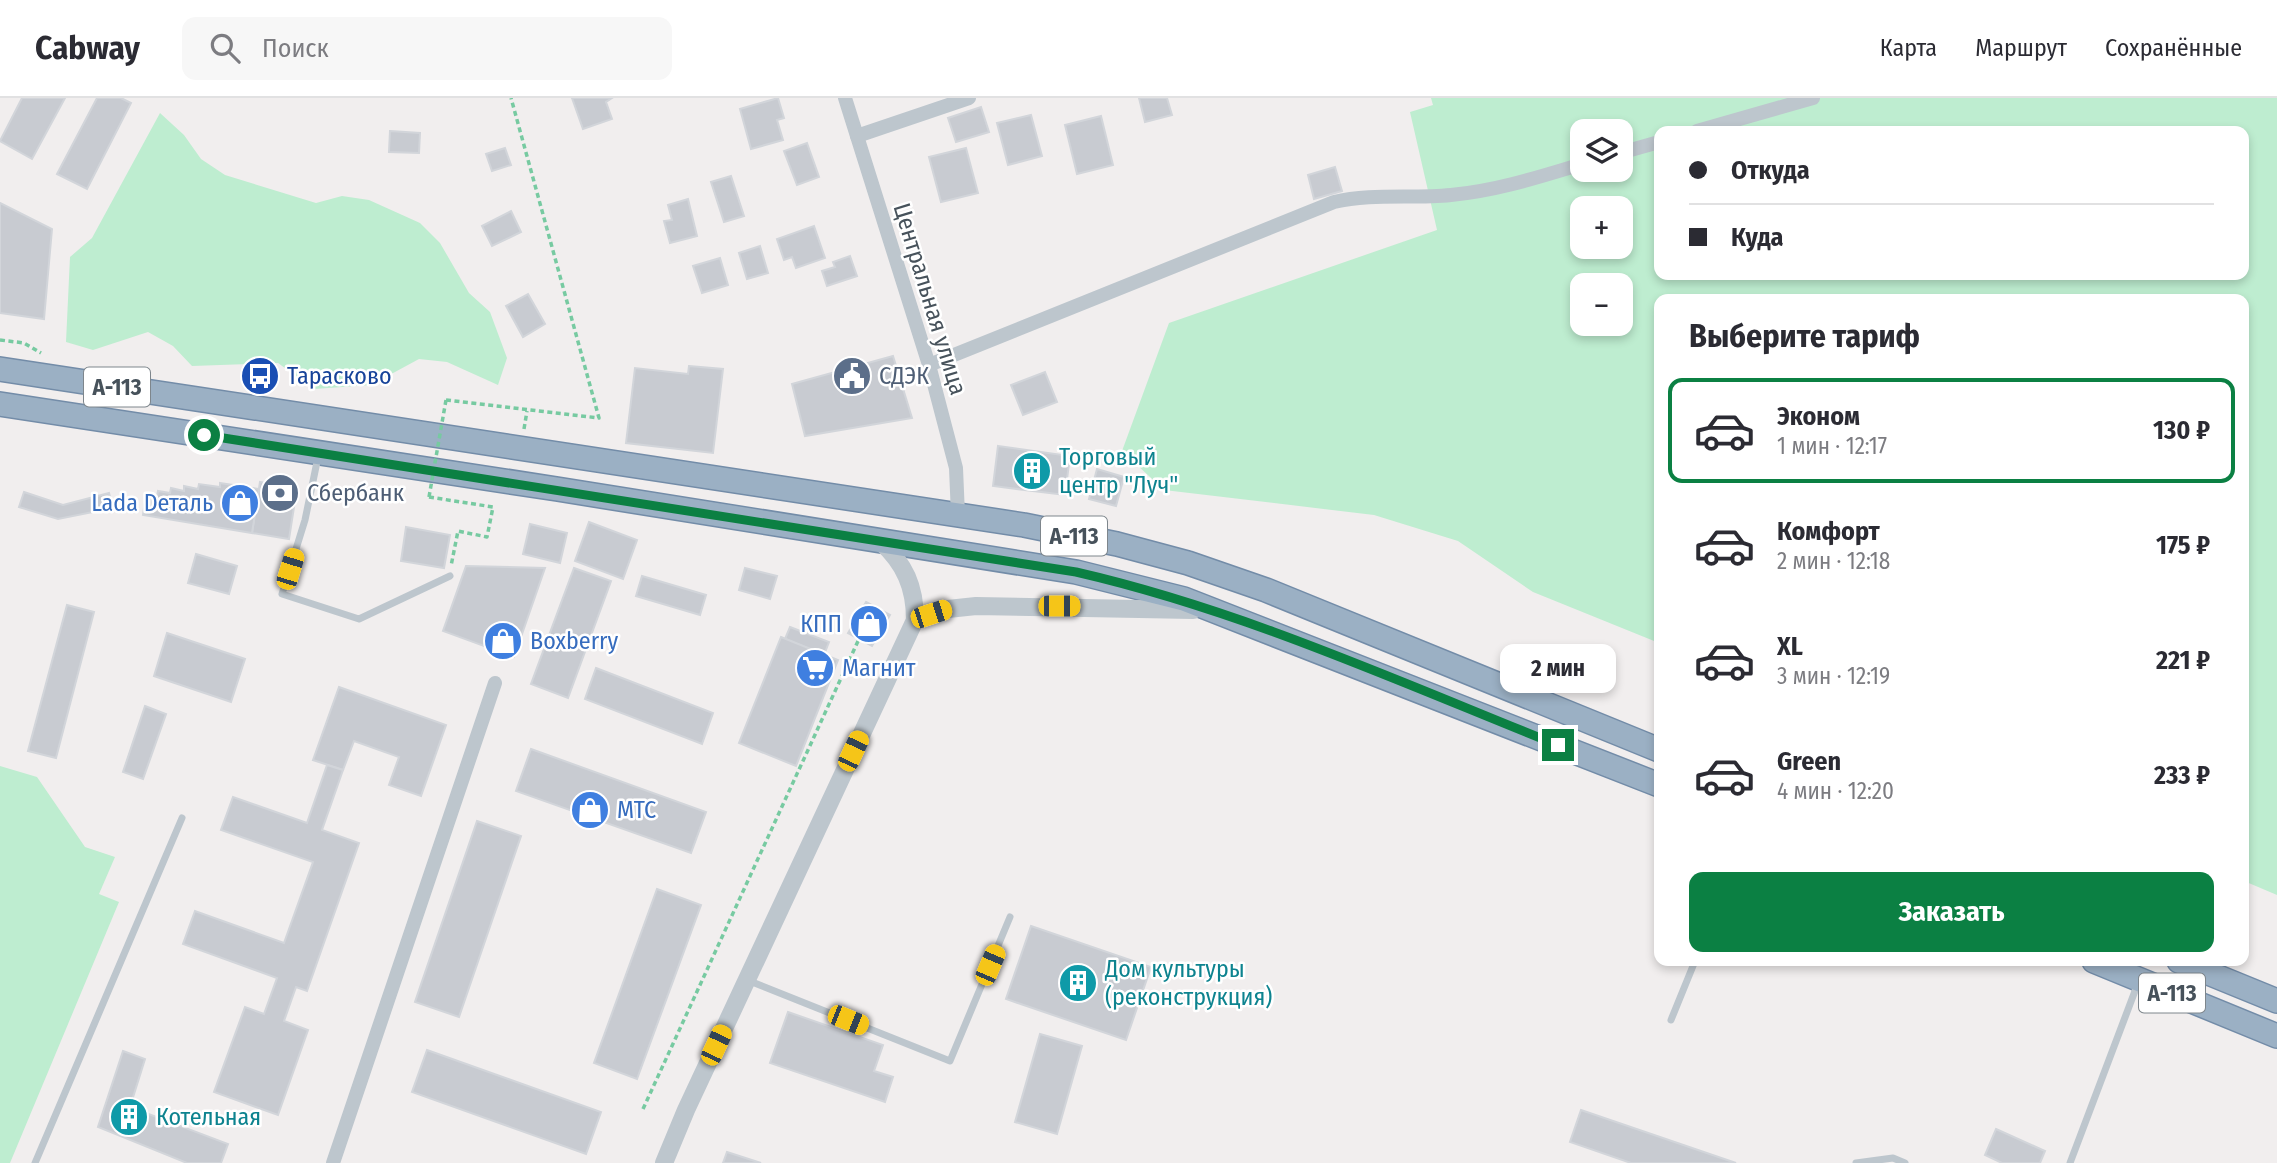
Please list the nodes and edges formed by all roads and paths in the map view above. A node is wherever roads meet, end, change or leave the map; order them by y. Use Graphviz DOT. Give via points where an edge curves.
graph roads {
  1 [pos="511,98"];
  2 [pos="845,98"];
  3 [pos="969,98"];
  4 [pos="1813,98"];
  5 [pos="1715,126"];
  6 [pos="857,136"];
  7 [pos="1654,143"];
  8 [pos="1633,149"];
  9 [pos="1570,167"];
  10 [pos="929,365"];
  11 [pos="0,369"];
  12 [pos="0,404"];
  13 [pos="318,453"];
  14 [pos="958,515"];
  15 [pos="880,541"];
  16 [pos="450,576"];
  17 [pos="1221,613"];
  18 [pos="915,620"];
  19 [pos="859,639"];
  20 [pos="495,682"];
  21 [pos="1654,748"];
  22 [pos="1654,783"];
  23 [pos="182,818"];
  24 [pos="1010,917"];
  25 [pos="1693,966"];
  26 [pos="2107,966"];
  27 [pos="2191,966"];
  28 [pos="2140,979"];
  29 [pos="747,980"];
  30 [pos="2277,1001"];
  31 [pos="1671,1020"];
  32 [pos="2277,1036"];
  33 [pos="643,1110"];
  34 [pos="36,1163"];
  35 [pos="333,1163"];
  36 [pos="664,1163"];
  37 [pos="1856,1163"];
  38 [pos="1905,1163"];
  39 [pos="2070,1163"];
  1 -- 16 [label="path, bridge" via="599,418 446,400 429,497 493,507 487,537 458,531"];
  2 -- 6 [label="street, Центральная улица"];
  3 -- 6 [label="street"];
  4 -- 5 [label="street"];
  6 -- 10 [label="street, Центральная улица"];
  7 -- 8 [label="street"];
  9 -- 10 [label="street" via="1492,190 1450,196 1353,197 1334,202"];
  10 -- 14 [label="street, Центральная улица" via="956,468"];
  11 -- 14 [label="highway, А-113"];
  12 -- 13 [label="highway, А-113"];
  13 -- 15 [label="highway, А-113"];
  13 -- 16 [label="lane" via="305,520 282,594 359,619"];
  14 -- 21 [label="highway, А-113" via="1117,544 1266,590"];
  15 -- 17 [label="highway, А-113" via="1076,572"];
  15 -- 18 [label="street" via="907,572 915,598"];
  17 -- 18 [label="street" via="1170,607 976,606"];
  17 -- 22 [label="highway, А-113"];
  18 -- 29 [label="street"];
  19 -- 33 [label="path"];
  20 -- 35 [label="street"];
  23 -- 34 [label="lane"];
  24 -- 29 [label="lane" via="950,1060"];
  25 -- 31 [label="lane"];
  26 -- 28 [label="highway, А-113"];
  27 -- 30 [label="highway, А-113"];
  28 -- 32 [label="highway, А-113"];
  28 -- 39 [label="lane"];
  29 -- 36 [label="street"];
  37 -- 38 [label="lane" via="1893,1158"];
}
